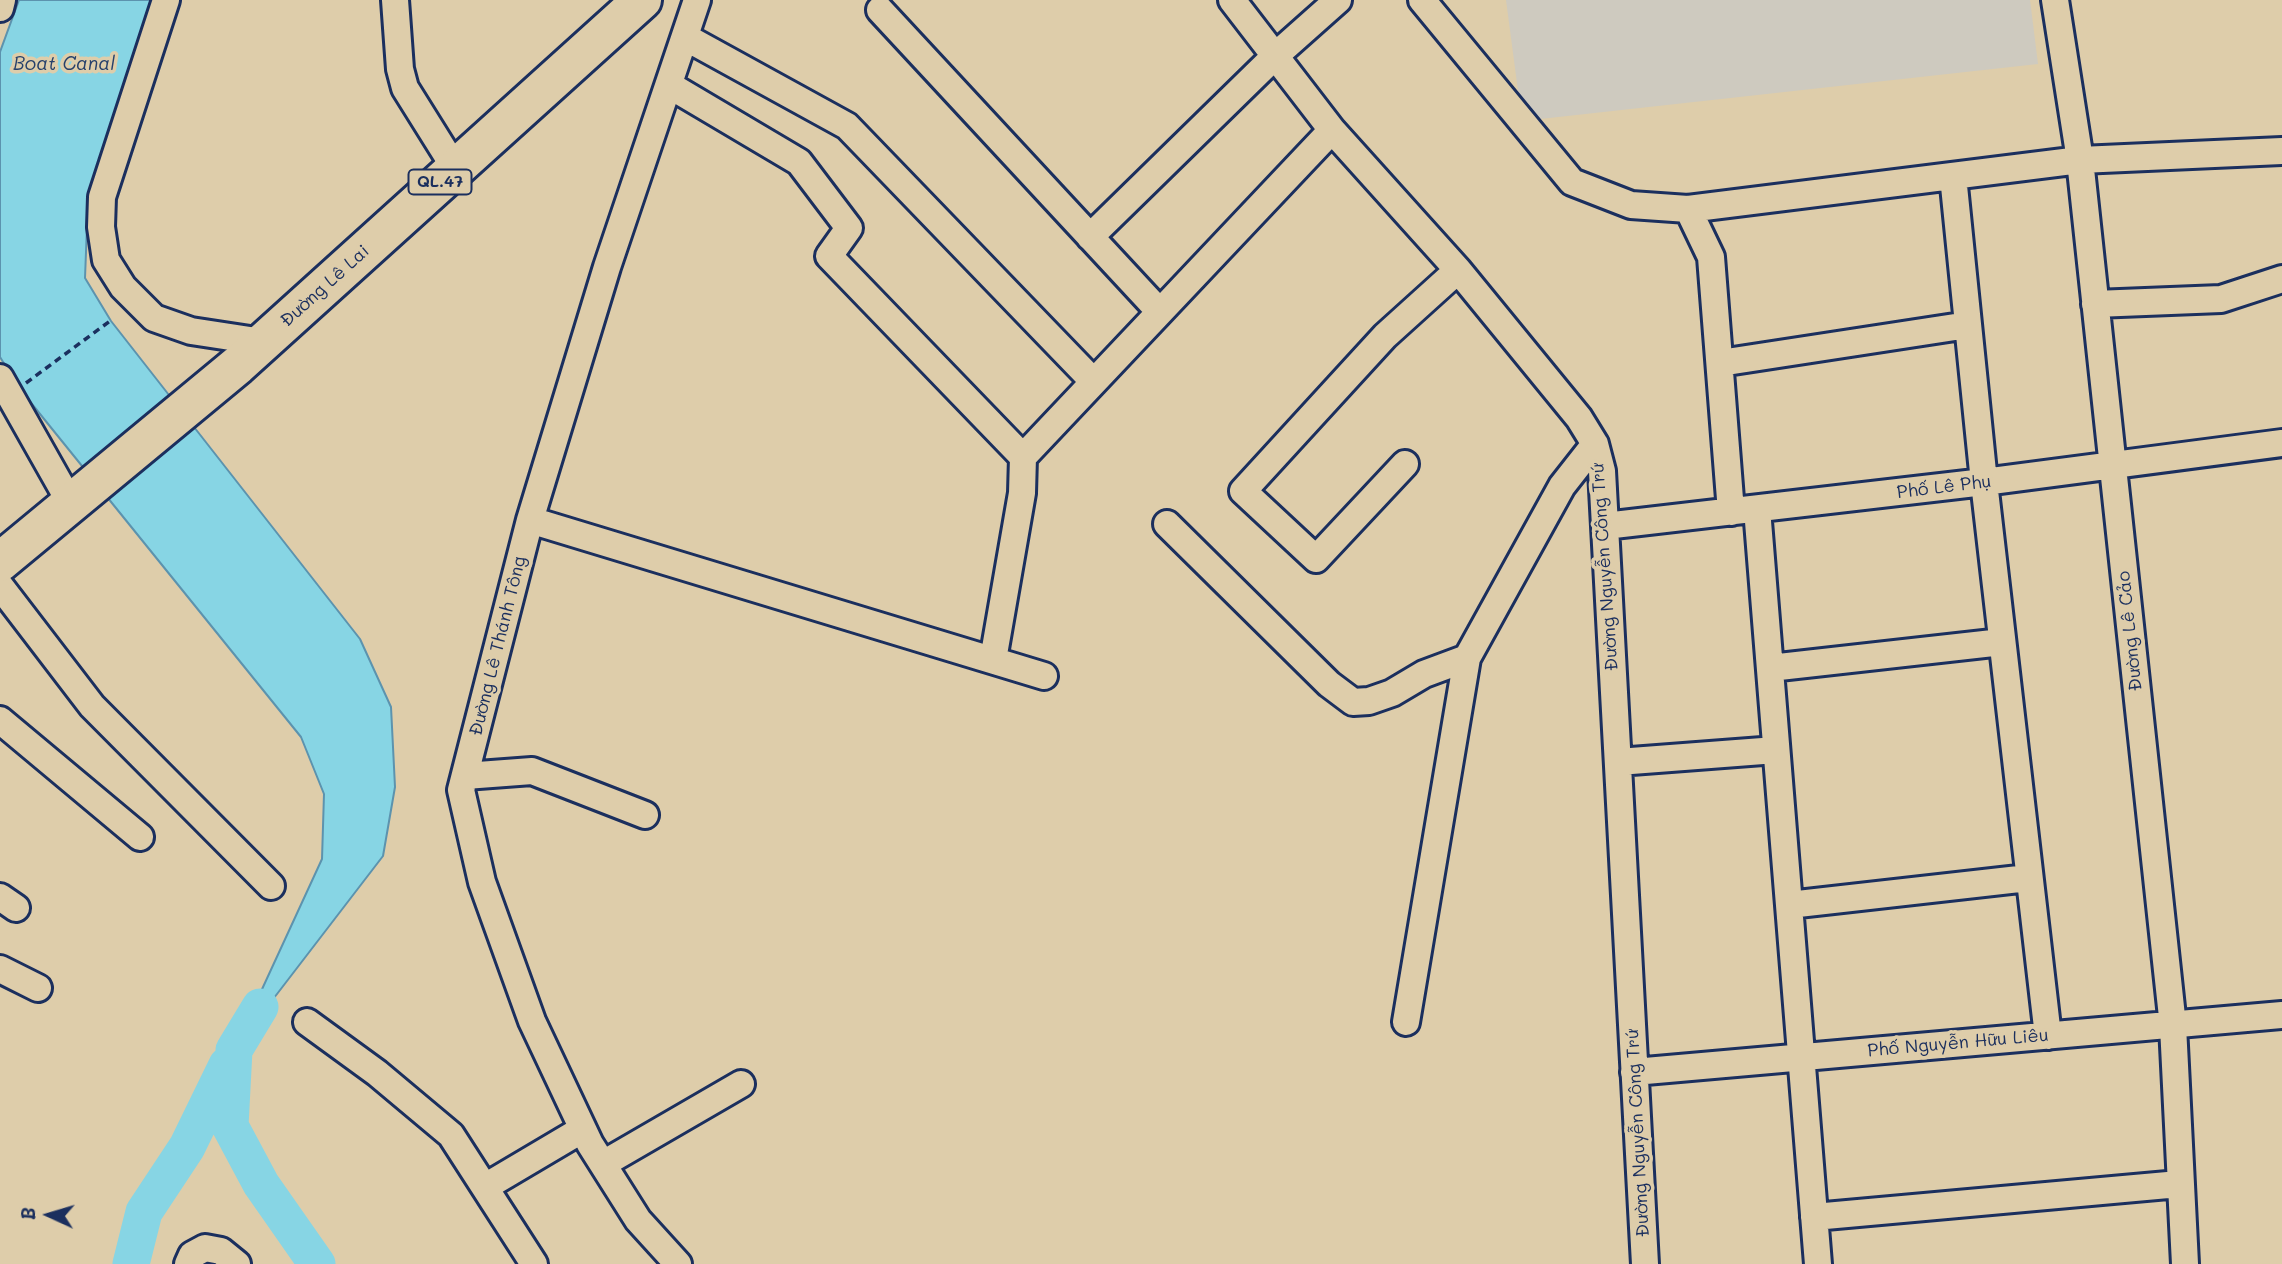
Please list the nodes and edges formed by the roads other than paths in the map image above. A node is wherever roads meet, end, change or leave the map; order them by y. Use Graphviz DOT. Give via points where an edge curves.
graph roads {
  1 [pos="2,0"];
  2 [pos="166,0"];
  3 [pos="395,0"];
  4 [pos="642,0"];
  5 [pos="697,0"];
  6 [pos="1232,0"];
  7 [pos="1338,0"];
  8 [pos="1422,0"];
  9 [pos="2055,0"];
  10 [pos="0,6"];
  11 [pos="880,10"];
  12 [pos="685,37"];
  13 [pos="1275,56"];
  14 [pos="668,85"];
  15 [pos="1332,130"];
  16 [pos="2282,151"];
  17 [pos="2080,160"];
  18 [pos="455,169"];
  19 [pos="1953,176"];
  20 [pos="1688,209"];
  21 [pos="1090,237"];
  22 [pos="1458,270"];
  23 [pos="2282,279"];
  24 [pos="2095,304"];
  25 [pos="1160,312"];
  26 [pos="1968,325"];
  27 [pos="250,353"];
  28 [pos="1720,363"];
  29 [pos="1094,382"];
  30 [pos="10,383"];
  31 [pos="2282,443"];
  32 [pos="1595,444"];
  33 [pos="1023,457"];
  34 [pos="1405,464"];
  35 [pos="2111,466"];
  36 [pos="1984,482"];
  37 [pos="76,498"];
  38 [pos="1744,510"];
  39 [pos="530,520"];
  40 [pos="1167,524"];
  41 [pos="1605,526"];
  42 [pos="0,562"];
  43 [pos="0,586"];
  44 [pos="2002,642"];
  45 [pos="1467,658"];
  46 [pos="993,660"];
  47 [pos="1770,668"];
  48 [pos="1044,676"];
  49 [pos="0,720"];
  50 [pos="1776,750"];
  51 [pos="1618,762"];
  52 [pos="464,776"];
  53 [pos="645,815"];
  54 [pos="140,837"];
  55 [pos="2028,878"];
  56 [pos="271,886"];
  57 [pos="1789,905"];
  58 [pos="0,969"];
  59 [pos="38,988"];
  60 [pos="2282,1015"];
  61 [pos="307,1022"];
  62 [pos="1406,1022"];
  63 [pos="2173,1026"];
  64 [pos="2048,1035"];
  65 [pos="1801,1057"];
  66 [pos="1634,1072"];
  67 [pos="741,1084"];
  68 [pos="583,1129"];
  69 [pos="603,1164"];
  70 [pos="2179,1184"];
  71 [pos="485,1187"];
  72 [pos="1814,1217"];
  73 [pos="188,1264"];
  74 [pos="237,1264"];
  75 [pos="534,1264"];
  76 [pos="678,1264"];
  77 [pos="1645,1264"];
  78 [pos="1818,1264"];
  79 [pos="2185,1264"];
  1 -- 10 [label="street"];
  2 -- 27 [label="street" via="102,197 106,260 123,287 154,318"];
  3 -- 18 [label="street" via="405,88"];
  4 -- 18 [label="highway, Đường Lê Lai / QL.47"];
  5 -- 12 [label="street, Đường Lê Thánh Tông"];
  6 -- 13 [label="street, Đường Nguyễn Công Trứ"];
  7 -- 13 [label="street"];
  8 -- 20 [label="street" via="1572,182 1631,205"];
  9 -- 17 [label="street, Đường Lê Cảo"];
  11 -- 21 [label="street"];
  12 -- 14 [label="street, Đường Lê Thánh Tông"];
  12 -- 29 [label="street" via="847,126"];
  13 -- 15 [label="street, Đường Nguyễn Công Trứ"];
  13 -- 21 [label="street"];
  14 -- 33 [label="street" via="799,162 849,228 829,256"];
  14 -- 39 [label="street, Đường Lê Thánh Tông"];
  15 -- 22 [label="street, Đường Nguyễn Công Trứ"];
  15 -- 25 [label="street"];
  16 -- 17 [label="street"];
  17 -- 19 [label="street"];
  17 -- 24 [label="street, Đường Lê Cảo"];
  18 -- 27 [label="highway, Đường Lê Lai / QL.47"];
  19 -- 20 [label="street"];
  19 -- 26 [label="street"];
  20 -- 28 [label="street" via="1711,257"];
  21 -- 25 [label="street"];
  22 -- 32 [label="street, Đường Nguyễn Công Trứ" via="1579,418"];
  22 -- 34 [label="street" via="1385,336 1243,491 1316,559"];
  23 -- 24 [label="street" via="2221,299"];
  24 -- 35 [label="street, Đường Lê Cảo"];
  25 -- 29 [label="street"];
  26 -- 28 [label="street"];
  26 -- 36 [label="street"];
  27 -- 37 [label="highway, Đường Lê Lai / QL.47"];
  28 -- 38 [label="street"];
  29 -- 33 [label="street"];
  30 -- 37 [label="street"];
  31 -- 35 [label="street, Phố Lê Phụ"];
  32 -- 41 [label="street, Đường Nguyễn Công Trứ" via="1602,471"];
  32 -- 45 [label="street" via="1562,486"];
  33 -- 46 [label="street" via="1022,493"];
  35 -- 36 [label="street, Phố Lê Phụ"];
  35 -- 63 [label="street, Đường Lê Cảo"];
  36 -- 38 [label="street, Phố Lê Phụ"];
  36 -- 44 [label="street"];
  37 -- 42 [label="highway, Đường Lê Lai / QL.47"];
  38 -- 41 [label="street, Phố Lê Phụ"];
  38 -- 47 [label="street"];
  39 -- 46 [label="street"];
  39 -- 52 [label="street, Đường Lê Thánh Tông"];
  40 -- 45 [label="street" via="1329,684 1353,702 1392,693 1424,674"];
  41 -- 51 [label="street, Đường Nguyễn Công Trứ"];
  43 -- 56 [label="street" via="92,706"];
  44 -- 47 [label="street"];
  44 -- 55 [label="street"];
  45 -- 62 [label="street"];
  46 -- 48 [label="street"];
  47 -- 50 [label="street"];
  49 -- 54 [label="street"];
  50 -- 51 [label="street"];
  50 -- 57 [label="street"];
  51 -- 66 [label="street, Đường Nguyễn Công Trứ"];
  52 -- 53 [label="street" via="532,771"];
  52 -- 68 [label="street, Đường Lê Thánh Tông" via="461,790 482,882 532,1021"];
  55 -- 57 [label="street"];
  55 -- 64 [label="street"];
  57 -- 65 [label="street"];
  58 -- 59 [label="street"];
  60 -- 63 [label="street, Phố Nguyễn Hữu Liêu"];
  61 -- 71 [label="street" via="450,1135"];
  63 -- 64 [label="street, Phố Nguyễn Hữu Liêu"];
  63 -- 70 [label="street, Đường Lê Cảo"];
  64 -- 65 [label="street, Phố Nguyễn Hữu Liêu"];
  65 -- 66 [label="street, Phố Nguyễn Hữu Liêu"];
  65 -- 72 [label="street"];
  66 -- 77 [label="street, Đường Nguyễn Công Trứ"];
  67 -- 69 [label="street"];
  68 -- 69 [label="street, Đường Lê Thánh Tông"];
  68 -- 71 [label="street"];
  69 -- 76 [label="street, Đường Lê Thánh Tông" via="638,1220"];
  70 -- 72 [label="street"];
  70 -- 79 [label="street, Đường Lê Cảo"];
  71 -- 75 [label="street"];
  72 -- 78 [label="street"];
  73 -- 74 [label="street" via="192,1255 205,1248 220,1251"];
}
